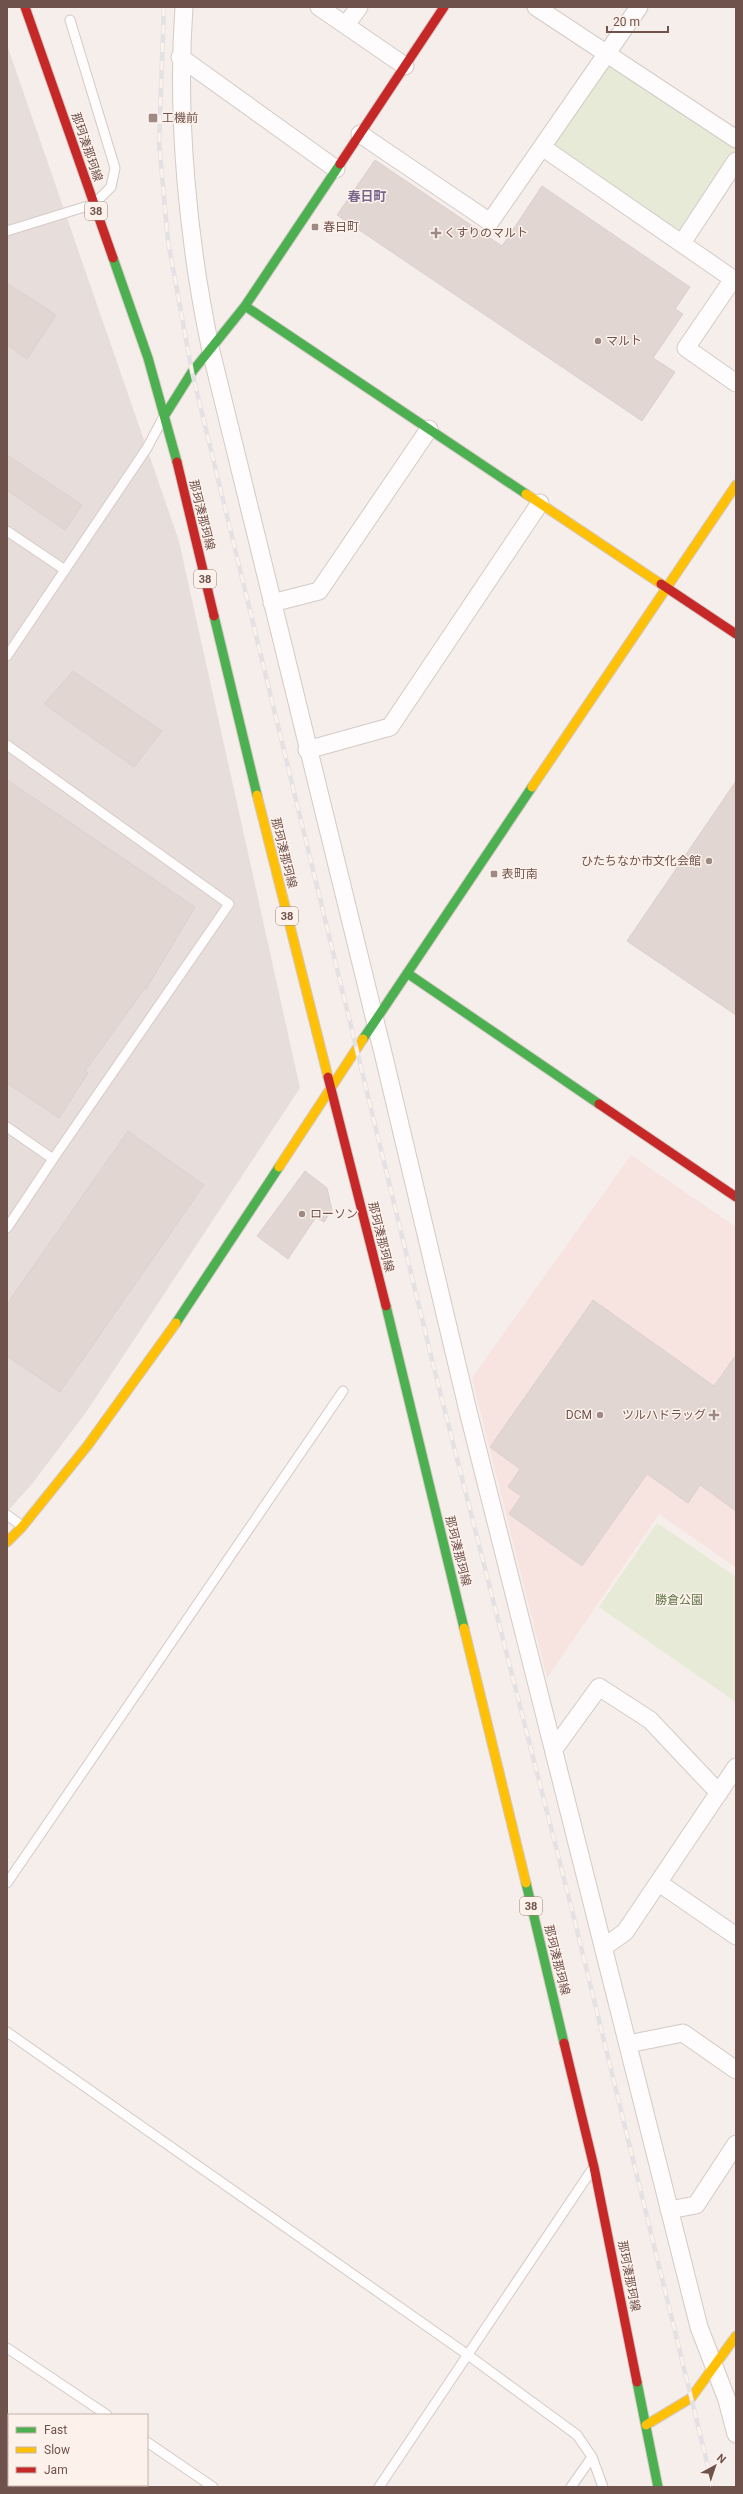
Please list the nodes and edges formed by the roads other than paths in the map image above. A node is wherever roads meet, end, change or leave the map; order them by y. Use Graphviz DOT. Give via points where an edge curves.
graph roads {
  1 [pos="25,7"];
  2 [pos="184,7"];
  3 [pos="319,7"];
  4 [pos="359,7"];
  5 [pos="444,7"];
  6 [pos="536,7"];
  7 [pos="639,7"];
  8 [pos="70,20"];
  9 [pos="346,25"];
  10 [pos="607,52"];
  11 [pos="180,57"];
  12 [pos="405,66"];
  13 [pos="360,134"];
  14 [pos="736,139"];
  15 [pos="542,147"];
  16 [pos="736,161"];
  17 [pos="336,169"];
  18 [pos="94,204"];
  19 [pos="7,231"];
  20 [pos="682,243"];
  21 [pos="246,306"];
  22 [pos="211,351"];
  23 [pos="736,383"];
  24 [pos="165,415"];
  25 [pos="429,429"];
  26 [pos="736,485"];
  27 [pos="540,502"];
  28 [pos="7,531"];
  29 [pos="65,570"];
  30 [pos="668,587"];
  31 [pos="272,602"];
  32 [pos="736,634"];
  33 [pos="7,656"];
  34 [pos="7,745"];
  35 [pos="307,750"];
  36 [pos="407,973"];
  37 [pos="376,1021"];
  38 [pos="331,1089"];
  39 [pos="7,1127"];
  40 [pos="53,1159"];
  41 [pos="736,1197"];
  42 [pos="7,1228"];
  43 [pos="343,1391"];
  44 [pos="7,1515"];
  45 [pos="22,1527"];
  46 [pos="7,1542"];
  47 [pos="554,1749"];
  48 [pos="736,1767"];
  49 [pos="719,1793"];
  50 [pos="7,1883"];
  51 [pos="659,1883"];
  52 [pos="736,1936"];
  53 [pos="604,1947"];
  54 [pos="7,2032"];
  55 [pos="628,2044"];
  56 [pos="736,2070"];
  57 [pos="736,2144"];
  58 [pos="594,2167"];
  59 [pos="669,2210"];
  60 [pos="736,2336"];
  61 [pos="7,2348"];
  62 [pos="468,2355"];
  63 [pos="714,2368"];
  64 [pos="106,2414"];
  65 [pos="646,2425"];
  66 [pos="736,2434"];
  67 [pos="148,2443"];
  68 [pos="592,2457"];
  69 [pos="213,2487"];
  70 [pos="379,2487"];
  71 [pos="571,2487"];
  72 [pos="603,2487"];
  73 [pos="658,2487"];
  1 -- 18 [label="street, 那珂湊那珂線 / 38"];
  2 -- 11 [label="street"];
  3 -- 9 [label="street"];
  4 -- 9 [label="street"];
  5 -- 12 [label="street"];
  6 -- 10 [label="street"];
  7 -- 10 [label="street"];
  8 -- 18 [label="lane" via="115,168 112,187"];
  9 -- 12 [label="street"];
  10 -- 14 [label="street"];
  10 -- 15 [label="street"];
  11 -- 17 [label="street"];
  11 -- 22 [label="street" via="182,121 195,263 200,303"];
  12 -- 13 [label="street"];
  13 -- 15 [label="street" via="490,222"];
  13 -- 17 [label="street"];
  15 -- 20 [label="street"];
  16 -- 20 [label="street"];
  17 -- 21 [label="street"];
  18 -- 19 [label="lane"];
  18 -- 24 [label="street, 那珂湊那珂線 / 38" via="148,358"];
  20 -- 23 [label="street" via="733,279 686,348"];
  21 -- 22 [label="street"];
  21 -- 25 [label="street"];
  22 -- 24 [label="street" via="192,372"];
  22 -- 31 [label="street"];
  24 -- 29 [label="lane" via="148,448"];
  24 -- 38 [label="street, 那珂湊那珂線 / 38"];
  25 -- 27 [label="street"];
  25 -- 31 [label="street" via="319,591"];
  26 -- 30 [label="street"];
  27 -- 30 [label="street"];
  27 -- 35 [label="street" via="390,727"];
  28 -- 29 [label="lane"];
  29 -- 33 [label="lane"];
  30 -- 32 [label="street"];
  30 -- 36 [label="street"];
  31 -- 35 [label="street"];
  34 -- 40 [label="lane" via="229,904"];
  35 -- 37 [label="street"];
  36 -- 37 [label="street"];
  36 -- 41 [label="street"];
  37 -- 38 [label="street"];
  37 -- 47 [label="street" via="469,1415"];
  38 -- 45 [label="street" via="164,1341 88,1445"];
  38 -- 58 [label="street, 那珂湊那珂線 / 38" via="444,1542"];
  39 -- 40 [label="lane"];
  40 -- 42 [label="lane"];
  43 -- 50 [label="lane"];
  44 -- 45 [label="lane"];
  45 -- 46 [label="street"];
  47 -- 49 [label="street" via="599,1687 650,1720"];
  47 -- 53 [label="street"];
  48 -- 49 [label="street"];
  49 -- 51 [label="street"];
  51 -- 52 [label="street"];
  51 -- 53 [label="street" via="625,1932"];
  53 -- 55 [label="street"];
  54 -- 62 [label="lane"];
  55 -- 56 [label="street" via="683,2033"];
  55 -- 59 [label="street"];
  57 -- 59 [label="street" via="696,2205"];
  58 -- 62 [label="lane"];
  58 -- 65 [label="street, 那珂湊那珂線 / 38"];
  59 -- 63 [label="street" via="699,2327"];
  60 -- 63 [label="street"];
  61 -- 64 [label="lane"];
  62 -- 68 [label="lane" via="577,2436"];
  62 -- 70 [label="lane"];
  63 -- 65 [label="street" via="691,2398"];
  63 -- 66 [label="street"];
  65 -- 73 [label="street, 那珂湊那珂線 / 38"];
  67 -- 69 [label="lane"];
  68 -- 71 [label="lane"];
  68 -- 72 [label="lane"];
}
